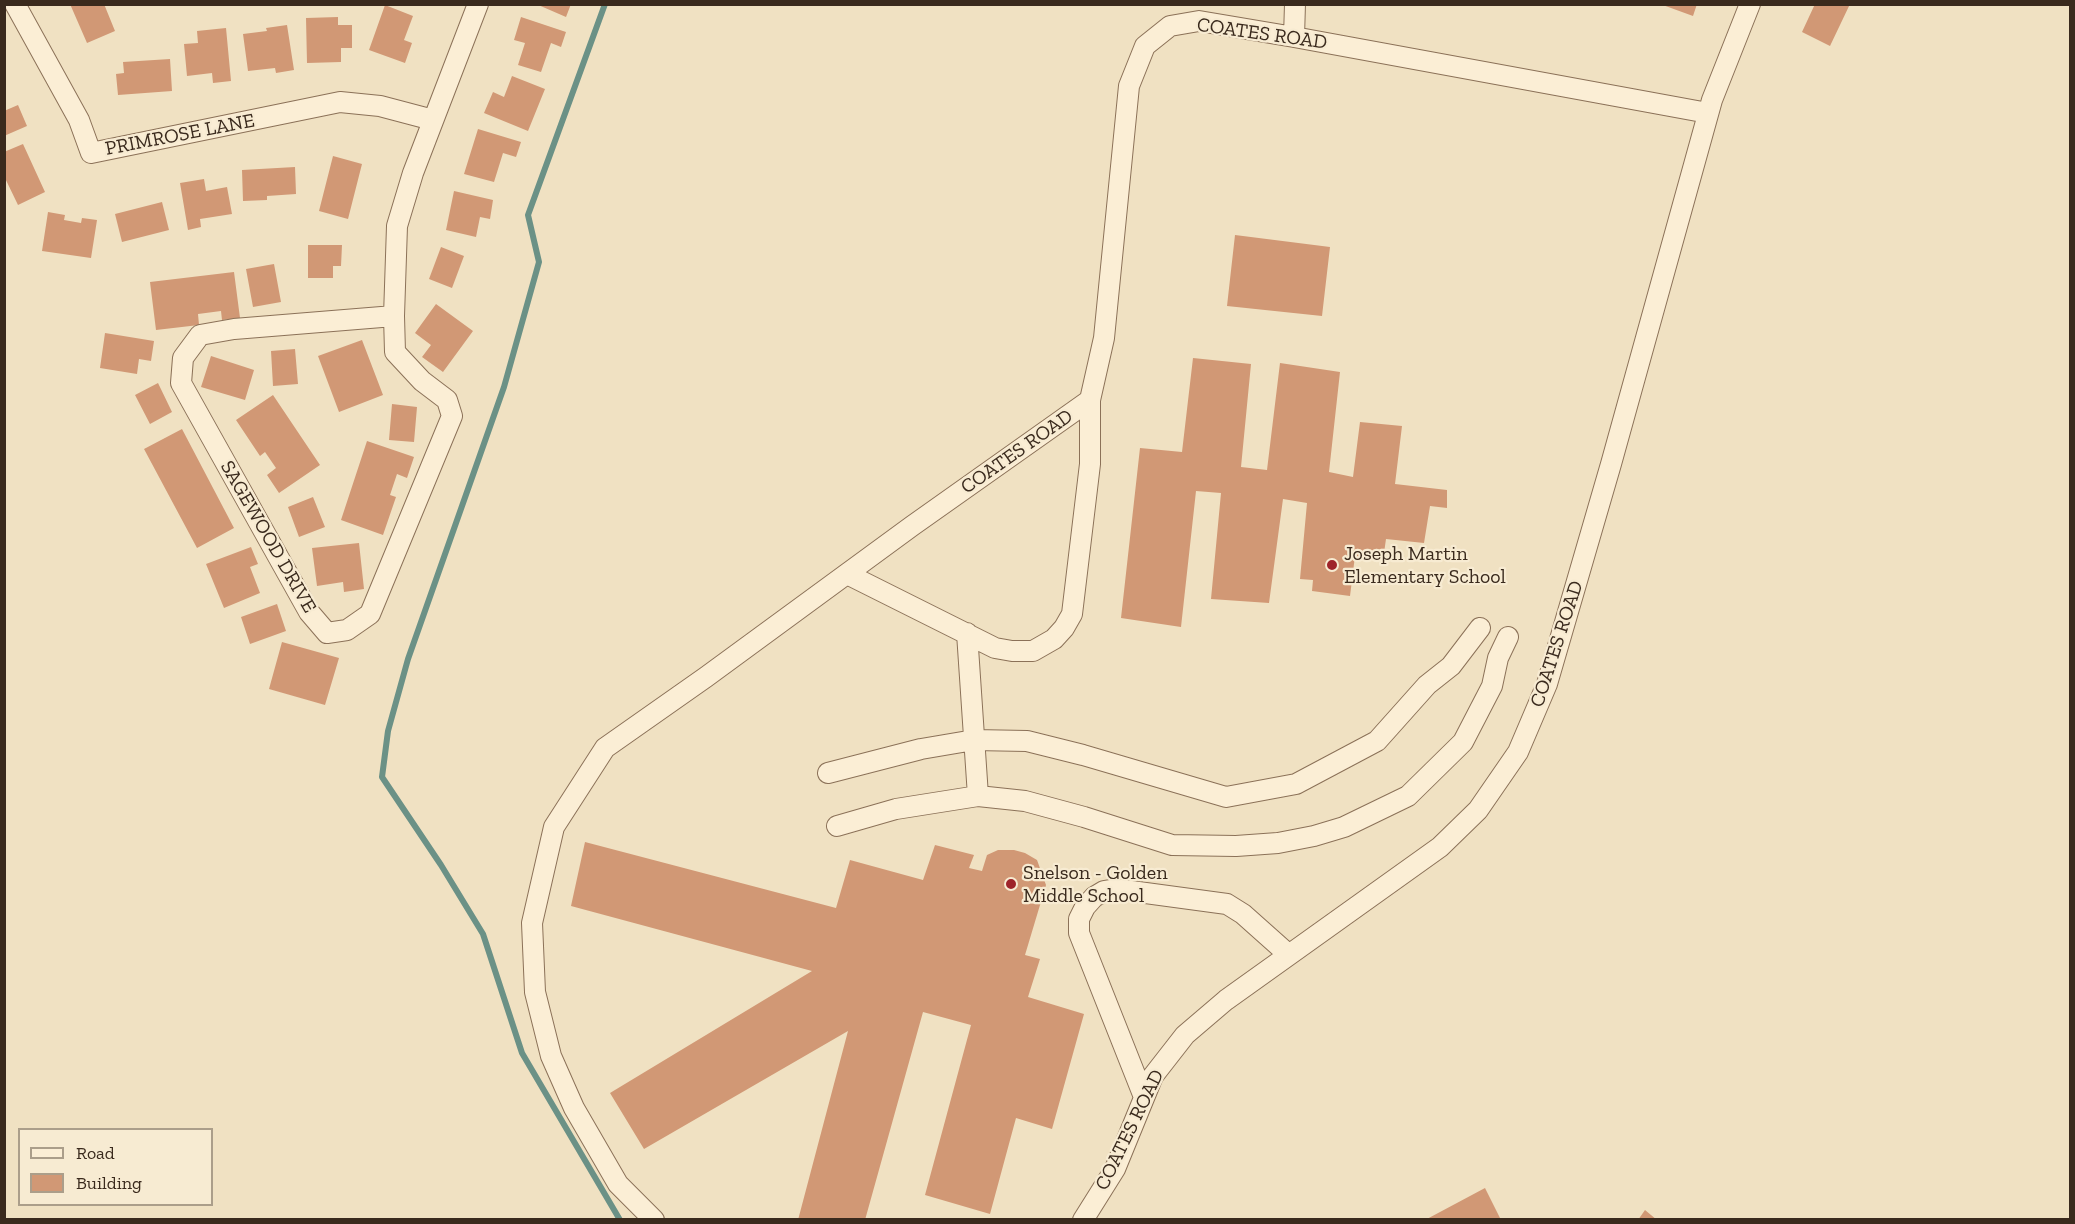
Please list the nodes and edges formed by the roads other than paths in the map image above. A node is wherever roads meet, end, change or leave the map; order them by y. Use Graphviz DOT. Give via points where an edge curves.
graph roads {
  1 [pos="15,4"];
  2 [pos="478,4"];
  3 [pos="1295,4"];
  4 [pos="1750,4"];
  5 [pos="1294,36"];
  6 [pos="1708,113"];
  7 [pos="433,120"];
  8 [pos="394,316"];
  9 [pos="1090,400"];
  10 [pos="847,574"];
  11 [pos="1480,628"];
  12 [pos="967,633"];
  13 [pos="1508,637"];
  14 [pos="974,740"];
  15 [pos="828,773"];
  16 [pos="978,796"];
  17 [pos="837,826"];
  18 [pos="1288,955"];
  19 [pos="1144,1097"];
  20 [pos="654,1220"];
  21 [pos="1083,1220"];
  1 -- 7 [label="street, PRIMROSE LANE" via="79,120 91,153 340,102 380,106"];
  2 -- 7 [label="street, SAGEWOOD DRIVE"];
  3 -- 5 [label="street"];
  4 -- 6 [label="street, COATES ROAD"];
  5 -- 6 [label="street, COATES ROAD"];
  5 -- 9 [label="street, COATES ROAD" via="1200,21 1170,26 1145,46 1129,86 1104,339"];
  6 -- 18 [label="street, COATES ROAD" via="1550,674 1518,752 1478,810 1440,847"];
  7 -- 8 [label="street, SAGEWOOD DRIVE" via="397,226"];
  8 -- 8 [label="street, SAGEWOOD DRIVE" via="200,335 183,358 181,383 309,612 327,633 346,630 370,614 452,416 447,399 422,381 395,352"];
  9 -- 10 [label="street, COATES ROAD"];
  9 -- 12 [label="street" via="1090,464 1072,614 1065,628 1033,651 995,648"];
  10 -- 12 [label="street"];
  10 -- 20 [label="street, COATES ROAD" via="605,748 554,827 532,923 535,992 549,1045 574,1108 618,1184"];
  11 -- 14 [label="street" via="1451,666 1427,685 1377,741 1296,784 1226,797 1027,741"];
  12 -- 14 [label="street"];
  13 -- 16 [label="street" via="1492,686 1463,742 1408,796 1344,827 1314,836 1236,846 1172,845 1025,801"];
  14 -- 15 [label="street"];
  14 -- 16 [label="street"];
  16 -- 17 [label="street" via="896,809"];
  18 -- 19 [label="street, COATES ROAD" via="1185,1035 1153,1076"];
  18 -- 19 [label="street" via="1227,904 1116,889 1094,897 1079,919 1079,933"];
  19 -- 21 [label="street, COATES ROAD" via="1115,1169"];
}
